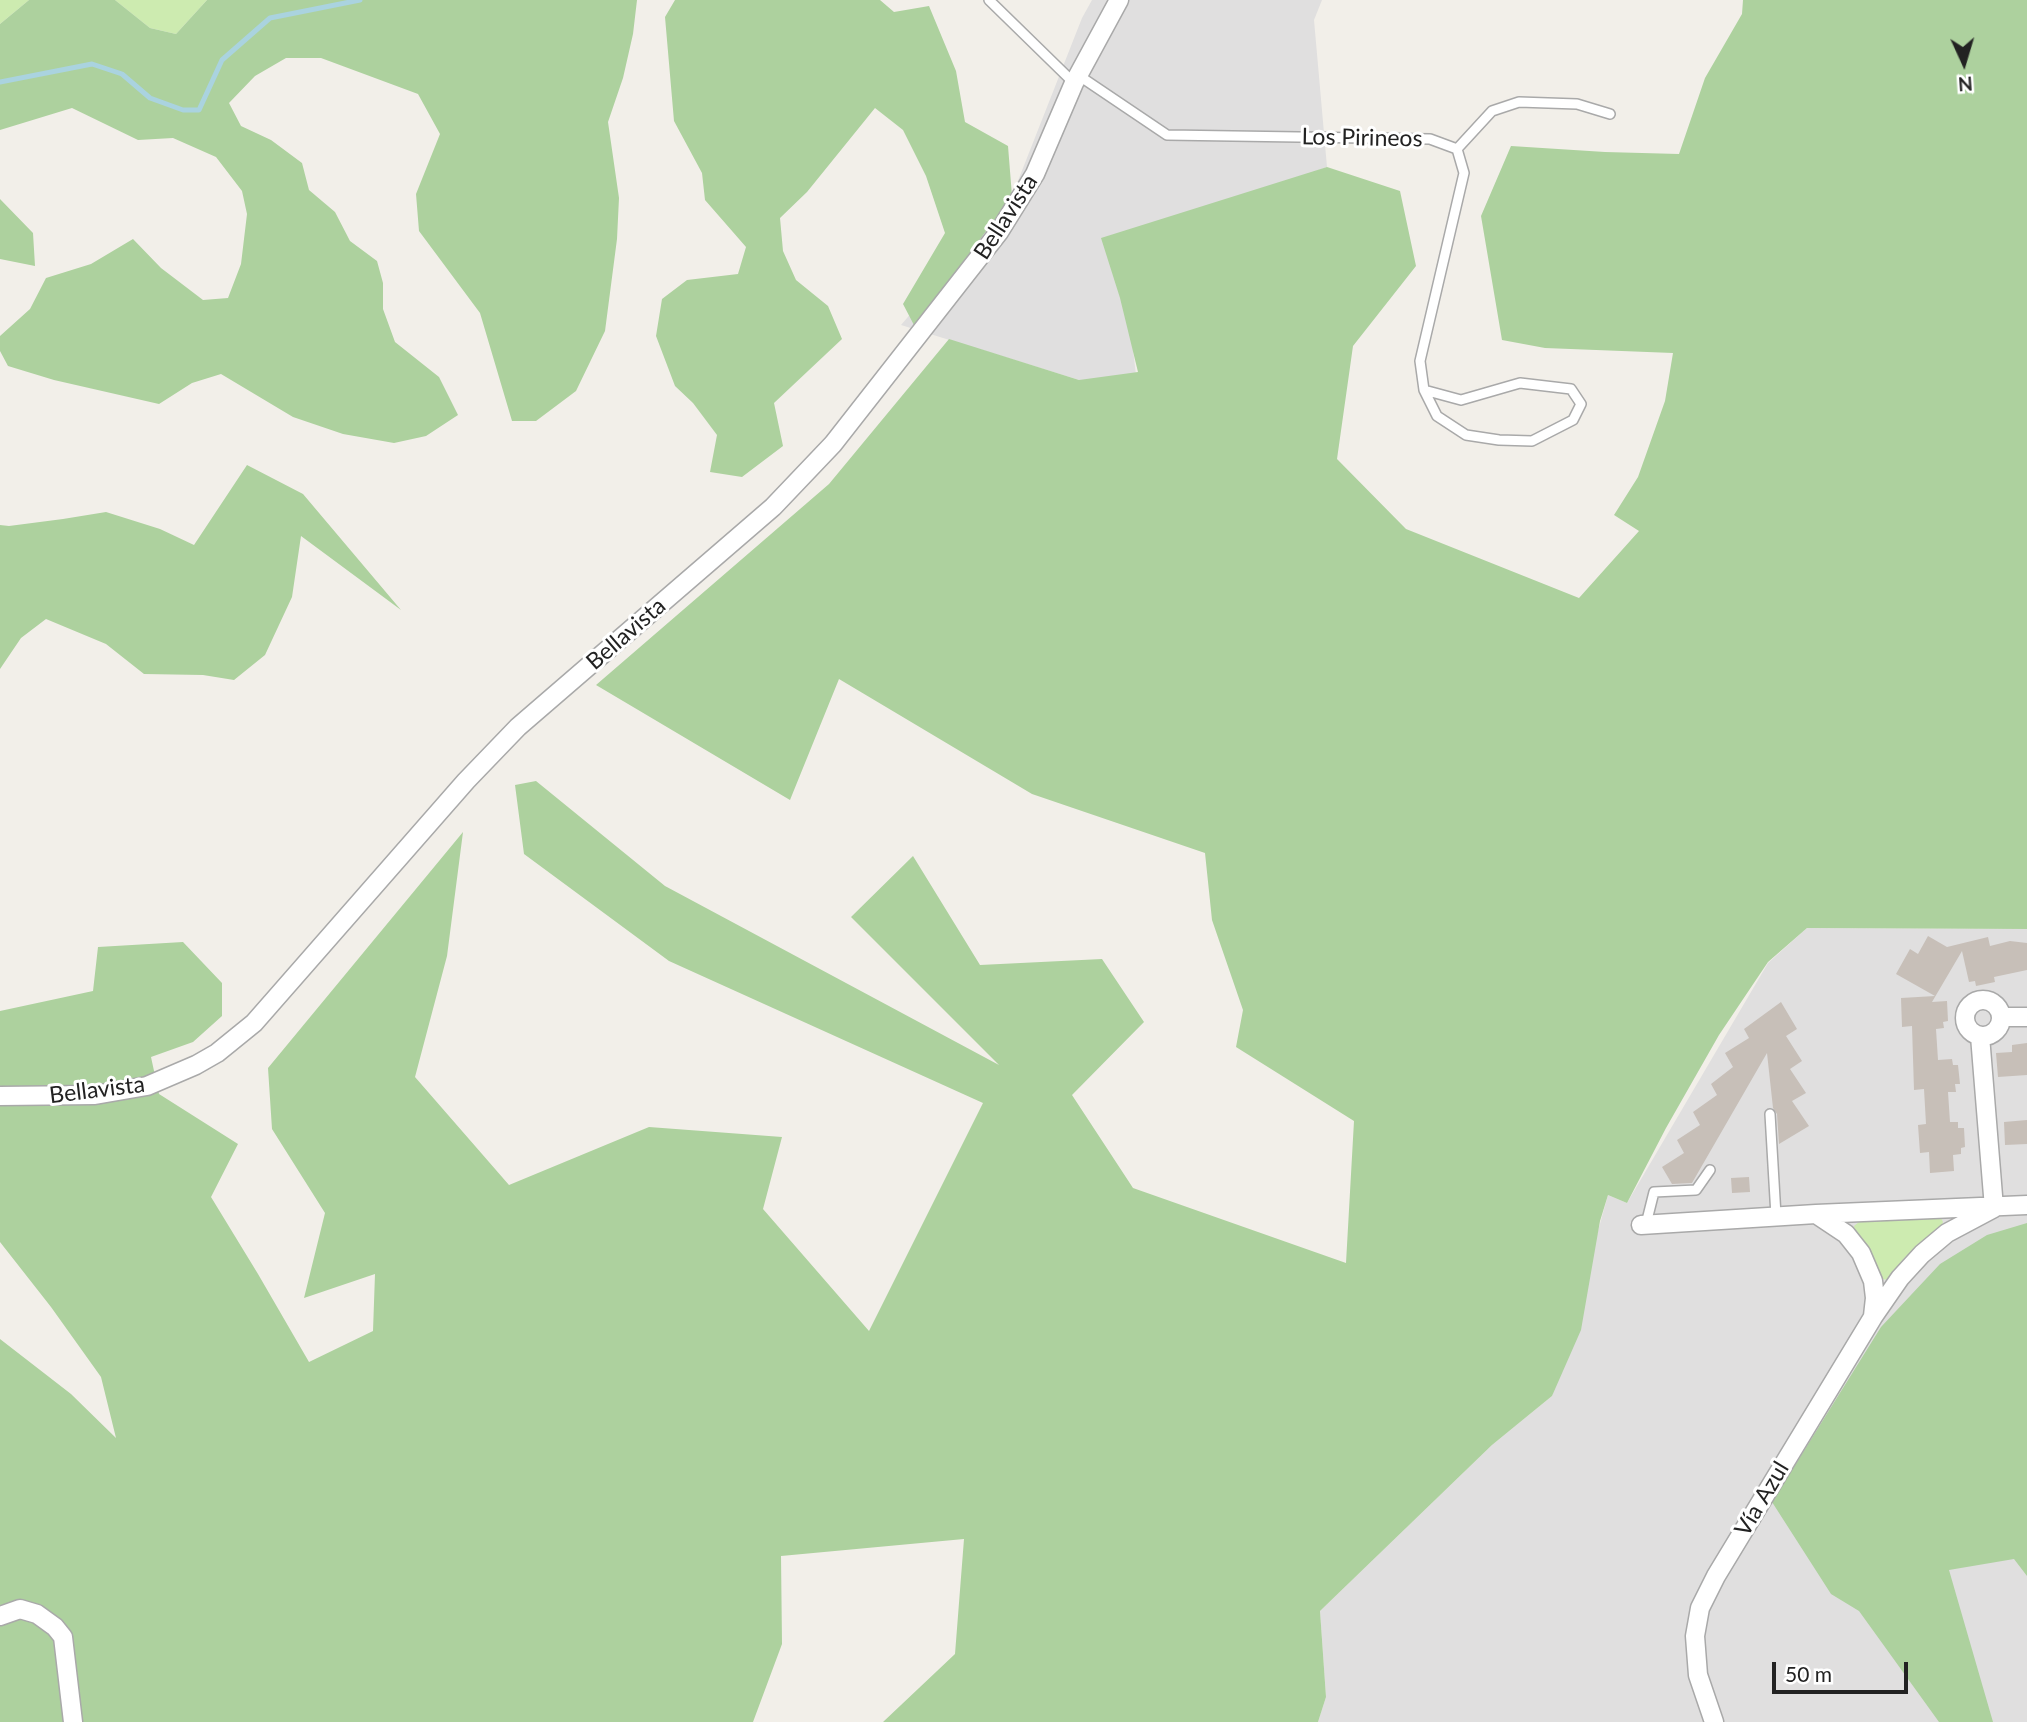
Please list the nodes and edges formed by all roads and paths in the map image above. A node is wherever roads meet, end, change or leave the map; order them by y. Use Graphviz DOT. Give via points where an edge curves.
graph roads {
  1 [pos="989,0"];
  2 [pos="1119,0"];
  3 [pos="1076,79"];
  4 [pos="1610,114"];
  5 [pos="1457,149"];
  6 [pos="1424,390"];
  7 [pos="2001,1017"];
  8 [pos="2027,1017"];
  9 [pos="1980,1036"];
  10 [pos="0,1096"];
  11 [pos="1770,1114"];
  12 [pos="1710,1170"];
  13 [pos="2027,1205"];
  14 [pos="1994,1208"];
  15 [pos="1816,1214"];
  16 [pos="1776,1216"];
  17 [pos="1643,1224"];
  18 [pos="1873,1317"];
  19 [pos="0,1616"];
  20 [pos="73,1722"];
  21 [pos="1714,1722"];
  1 -- 3 [label="lane, Los Pirineos"];
  2 -- 3 [label="street, Bellavista"];
  3 -- 5 [label="lane, Los Pirineos" via="1167,135 1430,139"];
  3 -- 10 [label="street, Bellavista" via="1035,174 999,232 834,444 764,516 500,745 254,1023 206,1059 147,1086 95,1095"];
  4 -- 5 [label="lane" via="1577,104 1519,102 1492,111"];
  5 -- 6 [label="lane" via="1464,173 1420,361"];
  6 -- 6 [label="lane" via="1461,400 1520,383 1572,388 1580,404 1573,420 1532,441 1499,440 1466,435 1437,416"];
  7 -- 8 [label="street"];
  7 -- 9 [label="street" via="1992,1034"];
  7 -- 9 [label="street" via="1994,1004 1973,1003 1965,1022"];
  9 -- 14 [label="street"];
  11 -- 16 [label="lane"];
  12 -- 17 [label="lane" via="1696,1190 1654,1192"];
  13 -- 14 [label="street, Vía Azul"];
  14 -- 15 [label="street, Vía Azul"];
  14 -- 18 [label="street, Vía Azul" via="1934,1243 1900,1278"];
  15 -- 16 [label="street, Vía Azul"];
  15 -- 18 [label="street" via="1846,1234 1861,1253 1873,1282"];
  16 -- 17 [label="street, Vía Azul"];
  18 -- 21 [label="street, Vía Azul" via="1705,1596 1695,1636 1698,1675"];
  19 -- 20 [label="street" via="20,1609 37,1614 63,1637"];
}
